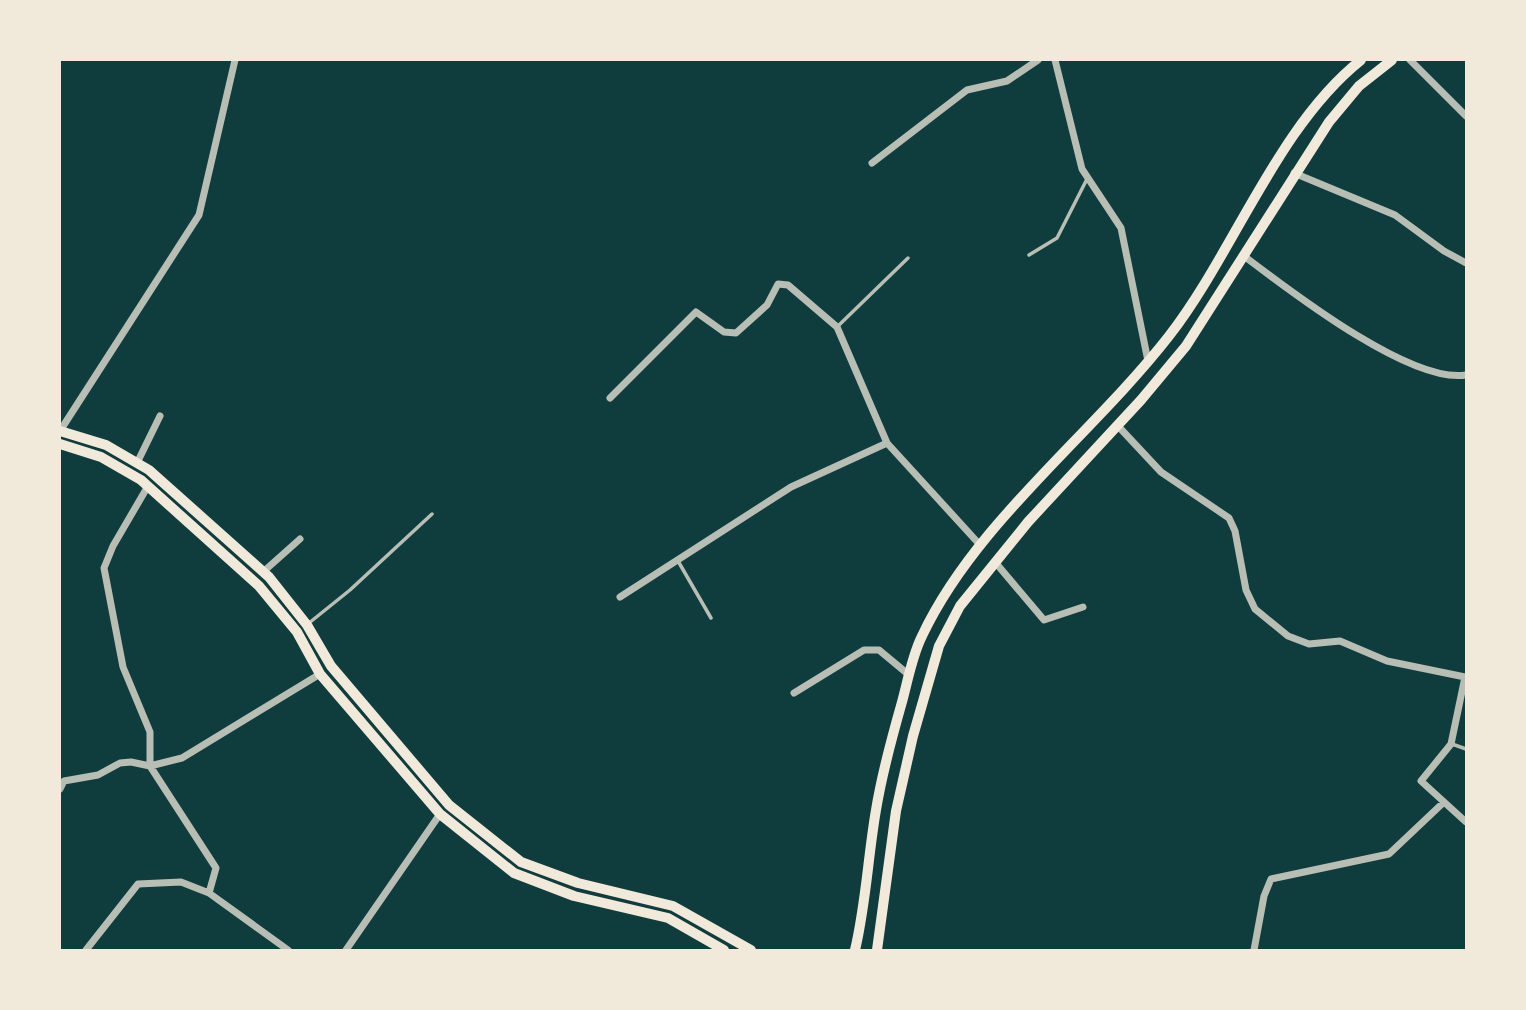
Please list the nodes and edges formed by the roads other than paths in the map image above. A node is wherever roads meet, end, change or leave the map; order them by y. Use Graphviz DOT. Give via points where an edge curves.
graph roads {
  1 [pos="235,60"];
  2 [pos="1038,60"];
  3 [pos="1055,60"];
  4 [pos="1361,60"];
  5 [pos="1392,60"];
  6 [pos="1410,60"];
  7 [pos="1466,116"];
  8 [pos="872,163"];
  9 [pos="1294,173"];
  10 [pos="1087,177"];
  11 [pos="1029,255"];
  12 [pos="1244,256"];
  13 [pos="908,258"];
  14 [pos="1466,263"];
  15 [pos="837,327"];
  16 [pos="1148,361"];
  17 [pos="1466,375"];
  18 [pos="610,398"];
  19 [pos="160,416"];
  20 [pos="1118,426"];
  21 [pos="60,431"];
  22 [pos="887,443"];
  23 [pos="60,444"];
  24 [pos="137,463"];
  25 [pos="148,486"];
  26 [pos="432,514"];
  27 [pos="300,539"];
  28 [pos="981,546"];
  29 [pos="678,561"];
  30 [pos="995,562"];
  31 [pos="263,572"];
  32 [pos="620,597"];
  33 [pos="1083,607"];
  34 [pos="711,618"];
  35 [pos="307,625"];
  36 [pos="320,674"];
  37 [pos="909,676"];
  38 [pos="1466,677"];
  39 [pos="794,693"];
  40 [pos="1451,744"];
  41 [pos="1466,749"];
  42 [pos="150,766"];
  43 [pos="60,789"];
  44 [pos="1444,802"];
  45 [pos="440,814"];
  46 [pos="1466,822"];
  47 [pos="209,893"];
  48 [pos="86,950"];
  49 [pos="288,950"];
  50 [pos="346,950"];
  51 [pos="724,950"];
  52 [pos="751,950"];
  53 [pos="855,950"];
  54 [pos="877,950"];
  55 [pos="1254,950"];
  1 -- 21 [label="street" via="199,215"];
  2 -- 8 [label="street" via="1007,81 967,90"];
  3 -- 10 [label="street"];
  4 -- 16 [label="main road" via="1313,110 1201,289"];
  5 -- 9 [label="main road" via="1359,86"];
  6 -- 7 [label="street"];
  9 -- 12 [label="main road"];
  9 -- 14 [label="street" via="1395,215"];
  10 -- 11 [label="lane" via="1057,239"];
  10 -- 16 [label="street" via="1121,228"];
  12 -- 17 [label="street" via="1319,314 1422,369"];
  12 -- 20 [label="main road" via="1186,346"];
  13 -- 15 [label="lane"];
  15 -- 18 [label="street" via="788,285 778,284 767,305 736,333 724,332 696,312"];
  15 -- 22 [label="street"];
  16 -- 28 [label="main road"];
  19 -- 24 [label="street"];
  20 -- 30 [label="main road"];
  20 -- 38 [label="street" via="1161,472 1229,518 1255,609 1288,636 1309,644 1340,641 1387,661"];
  21 -- 24 [label="main road" via="106,445"];
  22 -- 28 [label="street"];
  22 -- 29 [label="street" via="791,487"];
  23 -- 25 [label="main road" via="101,457"];
  24 -- 31 [label="main road"];
  25 -- 36 [label="main road" via="259,586 297,632"];
  25 -- 42 [label="street" via="104,568 123,667 150,732"];
  26 -- 35 [label="lane"];
  27 -- 31 [label="street"];
  28 -- 37 [label="main road" via="944,596 921,638"];
  29 -- 32 [label="street"];
  29 -- 34 [label="lane"];
  30 -- 33 [label="street" via="1044,620"];
  30 -- 54 [label="main road" via="960,606 939,646 896,811"];
  31 -- 35 [label="main road"];
  35 -- 52 [label="main road" via="331,666 449,805 521,862 578,883 673,906"];
  36 -- 42 [label="street" via="182,758"];
  36 -- 45 [label="main road"];
  37 -- 39 [label="street" via="878,650 864,650"];
  37 -- 53 [label="main road" via="877,808"];
  38 -- 40 [label="street"];
  40 -- 41 [label="lane"];
  40 -- 44 [label="street" via="1421,781"];
  42 -- 43 [label="street" via="120,763 98,775 64,781"];
  42 -- 47 [label="street" via="216,868"];
  44 -- 46 [label="street"];
  44 -- 55 [label="street" via="1389,854 1271,879"];
  45 -- 50 [label="street"];
  45 -- 51 [label="main road" via="514,873 574,895 668,918"];
  47 -- 48 [label="street" via="181,882 138,884"];
  47 -- 49 [label="street"];
}
